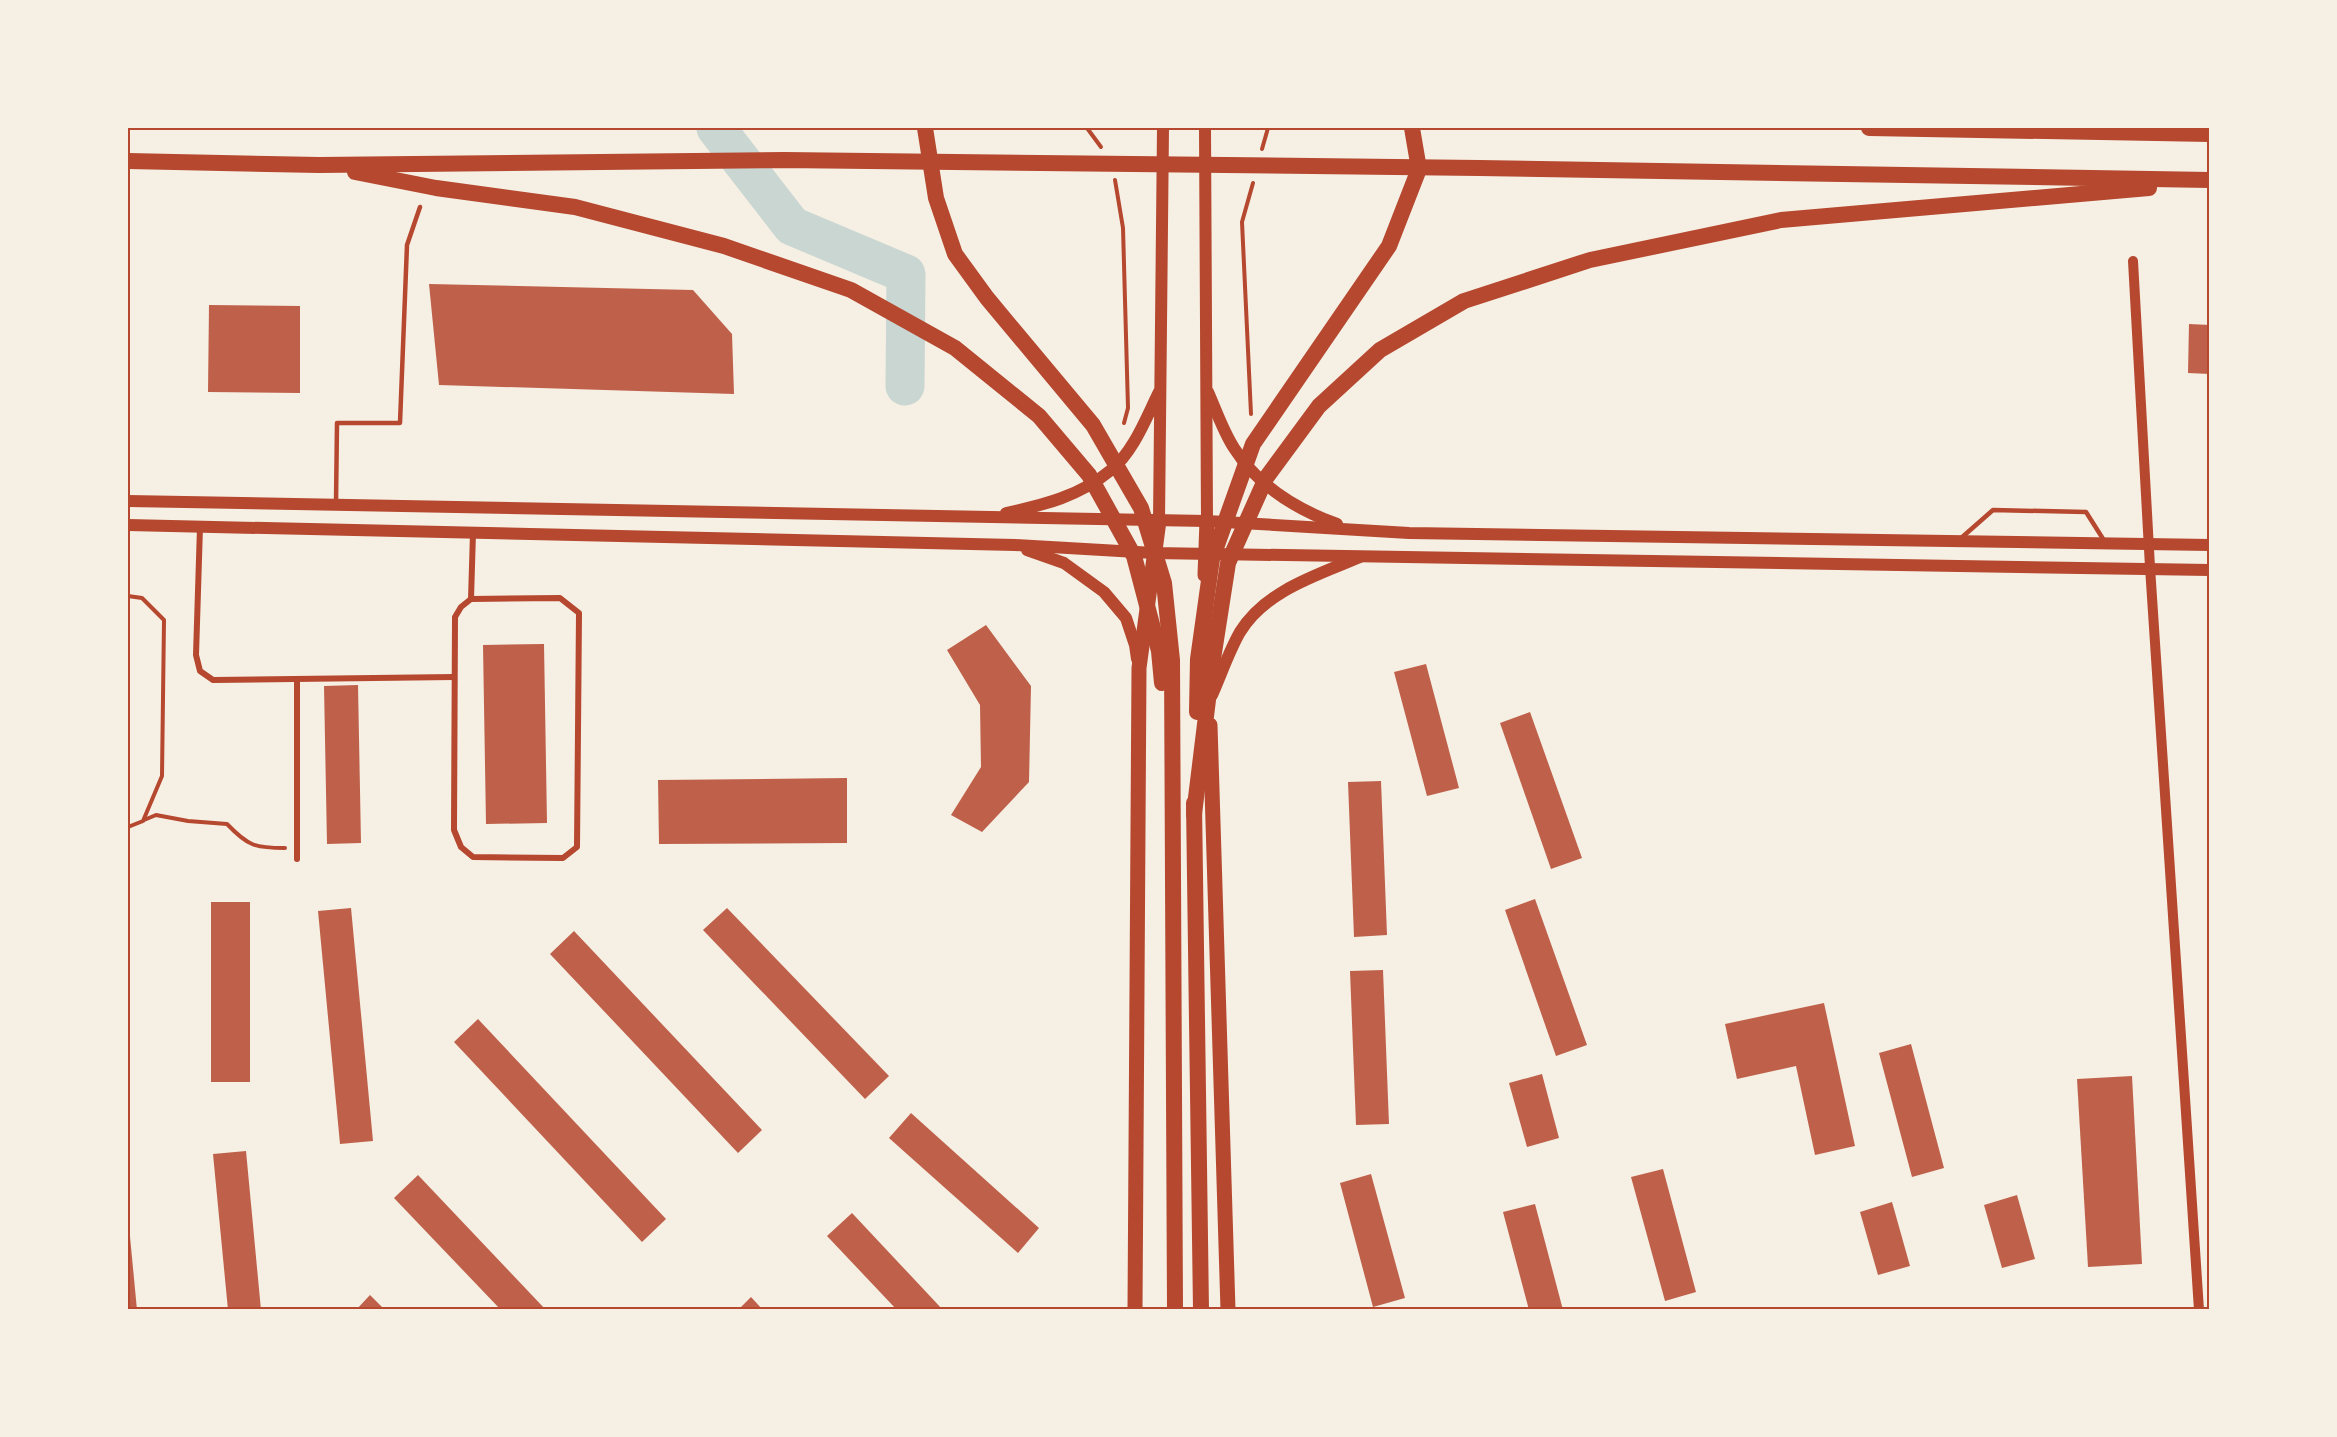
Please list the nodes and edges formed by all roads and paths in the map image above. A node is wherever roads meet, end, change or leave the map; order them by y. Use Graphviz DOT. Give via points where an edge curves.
graph roads {
  1 [pos="925,128"];
  2 [pos="1087,128"];
  3 [pos="1163,128"];
  4 [pos="1204,128"];
  5 [pos="1268,128"];
  6 [pos="1412,128"];
  7 [pos="1869,128"];
  8 [pos="2210,134"];
  9 [pos="1107,155"];
  10 [pos="1259,159"];
  11 [pos="128,161"];
  12 [pos="319,165"];
  13 [pos="1115,175"];
  14 [pos="1253,180"];
  15 [pos="2210,182"];
  16 [pos="420,207"];
  17 [pos="2133,261"];
  18 [pos="1206,387"];
  19 [pos="1160,388"];
  20 [pos="1251,417"];
  21 [pos="1123,429"];
  22 [pos="128,501"];
  23 [pos="336,506"];
  24 [pos="982,518"];
  25 [pos="1159,521"];
  26 [pos="1207,521"];
  27 [pos="128,525"];
  28 [pos="200,527"];
  29 [pos="1349,529"];
  30 [pos="473,533"];
  31 [pos="1958,542"];
  32 [pos="2107,544"];
  33 [pos="2149,544"];
  34 [pos="1015,545"];
  35 [pos="2210,546"];
  36 [pos="1154,552"];
  37 [pos="1205,553"];
  38 [pos="1365,555"];
  39 [pos="2150,567"];
  40 [pos="2210,570"];
  41 [pos="128,596"];
  42 [pos="471,599"];
  43 [pos="1138,668"];
  44 [pos="454,677"];
  45 [pos="297,679"];
  46 [pos="1209,702"];
  47 [pos="1172,789"];
  48 [pos="1194,814"];
  49 [pos="143,821"];
  50 [pos="128,827"];
  51 [pos="297,849"];
  52 [pos="297,859"];
  53 [pos="1135,1310"];
  54 [pos="1175,1310"];
  55 [pos="1201,1310"];
  56 [pos="1228,1310"];
  57 [pos="2199,1310"];
  1 -- 47 [label="highway" via="936,198 955,254 1093,425 1141,508 1164,583 1172,660"];
  2 -- 9 [label="path"];
  3 -- 19 [label="main road"];
  4 -- 18 [label="main road"];
  5 -- 10 [label="path"];
  6 -- 48 [label="highway" via="1419,169 1389,246 1253,444 1212,559 1198,658"];
  7 -- 8 [label="highway"];
  11 -- 12 [label="highway"];
  12 -- 15 [label="highway" via="784,160 1503,168"];
  12 -- 47 [label="highway" via="436,188 575,207 724,246 850,290 955,348 1039,416 1089,475 1134,556 1159,651"];
  13 -- 21 [label="path" via="1123,228 1128,408"];
  14 -- 20 [label="path" via="1242,222"];
  15 -- 48 [label="highway" via="1781,220 1590,260 1464,301 1380,350 1319,406 1266,478 1228,562"];
  16 -- 23 [label="lane" via="407,245 400,423 337,423"];
  17 -- 33 [label="street"];
  18 -- 26 [label="main road"];
  18 -- 29 [label="main road" via="1233,446 1253,474 1310,514"];
  19 -- 24 [label="main road" via="1142,429 1112,470 1070,497"];
  19 -- 25 [label="main road"];
  22 -- 23 [label="main road"];
  23 -- 24 [label="main road"];
  24 -- 25 [label="main road"];
  25 -- 26 [label="main road"];
  25 -- 36 [label="main road"];
  26 -- 29 [label="main road"];
  26 -- 37 [label="main road"];
  27 -- 28 [label="main road"];
  28 -- 30 [label="main road"];
  28 -- 45 [label="street" via="196,655 200,671 213,680"];
  29 -- 31 [label="main road"];
  30 -- 34 [label="main road"];
  30 -- 42 [label="street"];
  31 -- 32 [label="main road"];
  31 -- 32 [label="lane" via="1993,510 2086,512"];
  32 -- 33 [label="main road"];
  33 -- 35 [label="main road"];
  33 -- 39 [label="street"];
  34 -- 36 [label="main road"];
  34 -- 43 [label="main road" via="1064,563 1104,592 1126,618"];
  36 -- 37 [label="main road"];
  36 -- 43 [label="main road"];
  37 -- 38 [label="main road"];
  37 -- 46 [label="main road"];
  38 -- 39 [label="main road"];
  38 -- 46 [label="main road" via="1294,585 1265,603 1241,631"];
  39 -- 40 [label="main road"];
  39 -- 57 [label="street"];
  41 -- 49 [label="path" via="141,598 164,620 162,776"];
  42 -- 44 [label="street" via="455,617"];
  42 -- 44 [label="street" via="560,598 579,613 577,847 563,858 473,857 461,847 454,830"];
  43 -- 53 [label="main road"];
  44 -- 45 [label="street"];
  45 -- 51 [label="street"];
  46 -- 56 [label="main road"];
  47 -- 54 [label="highway"];
  48 -- 55 [label="highway"];
  49 -- 50 [label="path"];
  49 -- 51 [label="path" via="156,815 227,824 241,838 260,848"];
  51 -- 52 [label="street"];
}
